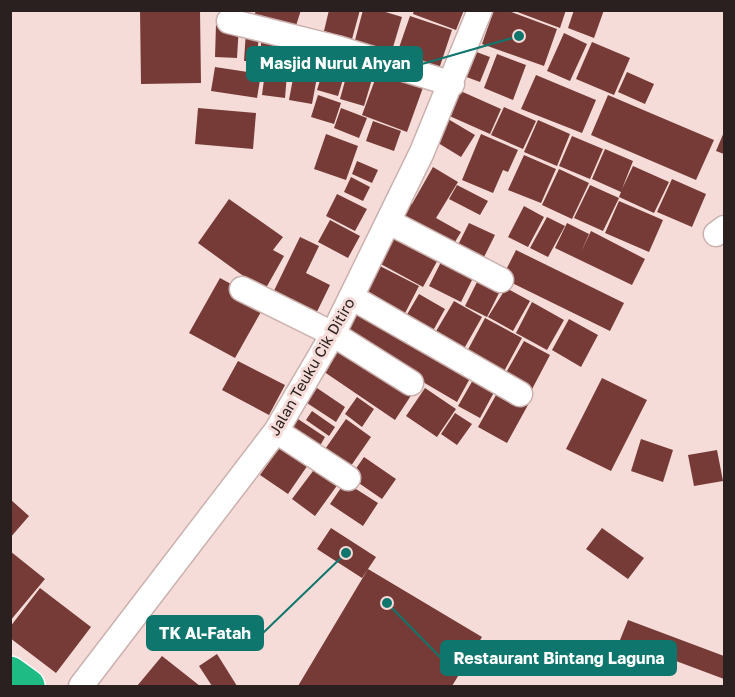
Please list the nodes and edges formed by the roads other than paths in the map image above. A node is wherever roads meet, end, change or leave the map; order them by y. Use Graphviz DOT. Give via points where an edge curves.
graph roads {
  1 [pos="480,10"];
  2 [pos="228,21"];
  3 [pos="452,84"];
  4 [pos="389,222"];
  5 [pos="501,280"];
  6 [pos="242,289"];
  7 [pos="352,298"];
  8 [pos="333,334"];
  9 [pos="411,383"];
  10 [pos="520,394"];
  11 [pos="276,431"];
  12 [pos="348,478"];
  13 [pos="10,673"];
  14 [pos="28,687"];
  15 [pos="81,687"];
  1 -- 3 [label="street, Jalan Teuku Cik Ditiro"];
  2 -- 3 [label="street" via="337,48"];
  3 -- 4 [label="street, Jalan Teuku Cik Ditiro"];
  4 -- 5 [label="street"];
  4 -- 7 [label="street, Jalan Teuku Cik Ditiro"];
  6 -- 8 [label="street"];
  7 -- 8 [label="street, Jalan Teuku Cik Ditiro"];
  7 -- 10 [label="street"];
  8 -- 9 [label="street"];
  8 -- 11 [label="street, Jalan Teuku Cik Ditiro"];
  11 -- 12 [label="street"];
  11 -- 15 [label="street, Jalan Teuku Cik Ditiro"];
  13 -- 14 [label="highway"];
}
